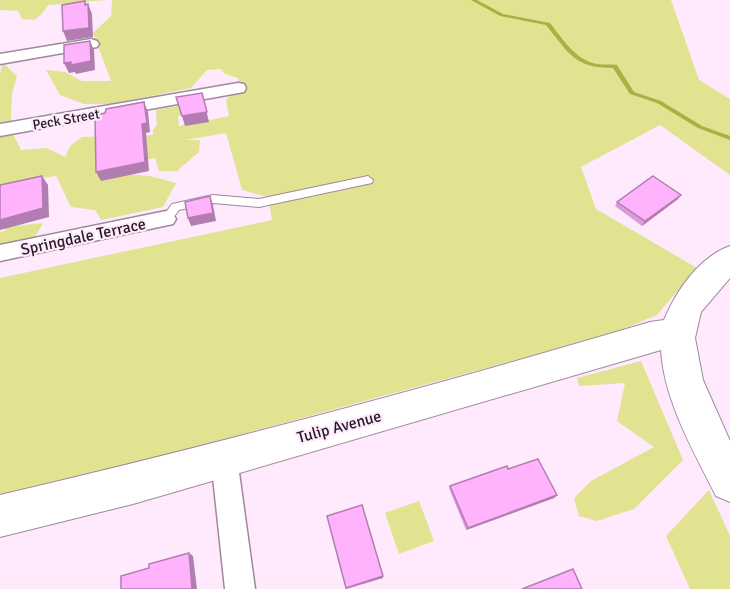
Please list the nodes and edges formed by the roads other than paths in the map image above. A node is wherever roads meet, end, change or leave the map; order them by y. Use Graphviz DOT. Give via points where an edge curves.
graph roads {
  1 [pos="91,44"];
  2 [pos="0,59"];
  3 [pos="238,88"];
  4 [pos="0,130"];
  5 [pos="368,180"];
  6 [pos="166,219"];
  7 [pos="0,253"];
  8 [pos="730,259"];
  9 [pos="678,338"];
  10 [pos="224,458"];
  11 [pos="730,482"];
  12 [pos="0,516"];
  13 [pos="240,589"];
  1 -- 2 [label="street"];
  3 -- 4 [label="street, Peck Street"];
  5 -- 6 [label="lane" via="259,203 213,200 186,205 176,207"];
  6 -- 7 [label="street, Springdale Terrace"];
  8 -- 9 [label="street" via="695,294 683,315"];
  9 -- 10 [label="street, Tulip Avenue" via="650,337"];
  9 -- 11 [label="street" via="681,366 691,394"];
  10 -- 12 [label="street, Tulip Avenue"];
  10 -- 13 [label="street"];
}
